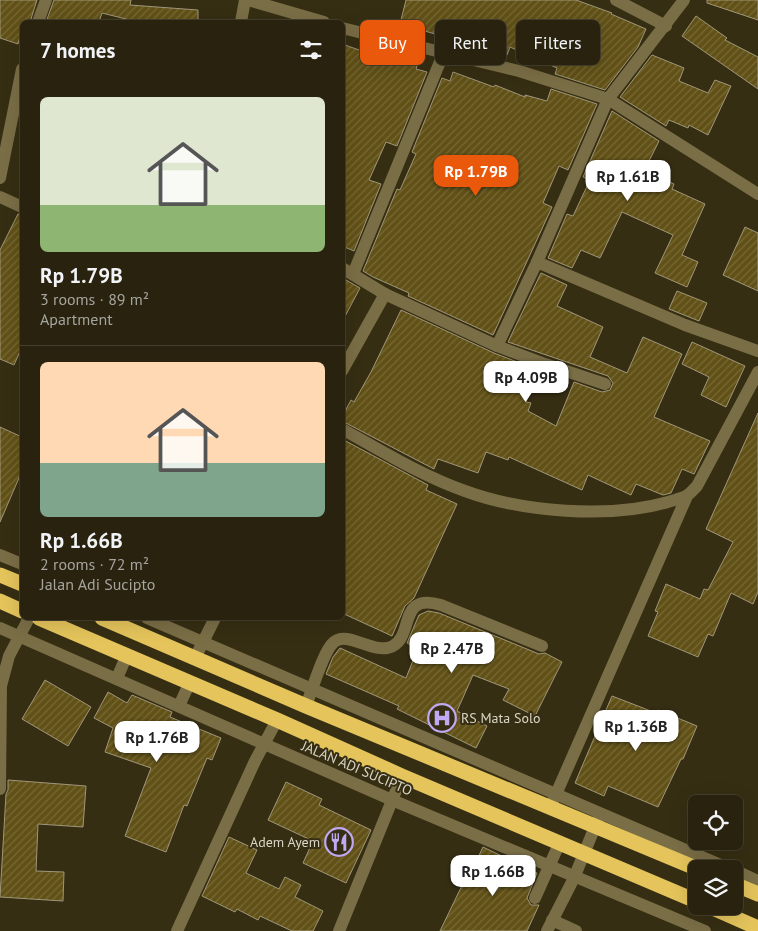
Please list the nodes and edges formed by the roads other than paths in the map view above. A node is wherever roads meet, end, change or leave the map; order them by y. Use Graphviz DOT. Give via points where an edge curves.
graph roads {
  1 [pos="46,0"];
  2 [pos="246,0"];
  3 [pos="616,0"];
  4 [pos="684,0"];
  5 [pos="281,5"];
  6 [pos="39,20"];
  7 [pos="241,20"];
  8 [pos="319,20"];
  9 [pos="666,26"];
  10 [pos="345,29"];
  11 [pos="435,50"];
  12 [pos="438,65"];
  13 [pos="495,65"];
  14 [pos="20,78"];
  15 [pos="608,99"];
  16 [pos="0,178"];
  17 [pos="758,194"];
  18 [pos="0,197"];
  19 [pos="20,206"];
  20 [pos="537,262"];
  21 [pos="348,271"];
  22 [pos="385,294"];
  23 [pos="497,346"];
  24 [pos="758,351"];
  25 [pos="345,367"];
  26 [pos="758,372"];
  27 [pos="605,384"];
  28 [pos="345,431"];
  29 [pos="687,496"];
  30 [pos="0,555"];
  31 [pos="20,563"];
  32 [pos="0,575"];
  33 [pos="20,583"];
  34 [pos="0,602"];
  35 [pos="20,610"];
  36 [pos="28,620"];
  37 [pos="44,620"];
  38 [pos="107,620"];
  39 [pos="152,620"];
  40 [pos="214,620"];
  41 [pos="0,628"];
  42 [pos="18,636"];
  43 [pos="202,641"];
  44 [pos="542,646"];
  45 [pos="127,655"];
  46 [pos="195,658"];
  47 [pos="117,678"];
  48 [pos="190,682"];
  49 [pos="313,688"];
  50 [pos="179,706"];
  51 [pos="306,706"];
  52 [pos="277,720"];
  53 [pos="417,734"];
  54 [pos="264,745"];
  55 [pos="410,749"];
  56 [pos="465,754"];
  57 [pos="458,769"];
  58 [pos="402,776"];
  59 [pos="0,789"];
  60 [pos="392,800"];
  61 [pos="553,801"];
  62 [pos="598,819"];
  63 [pos="560,842"];
  64 [pos="584,852"];
  65 [pos="706,860"];
  66 [pos="688,864"];
  67 [pos="548,867"];
  68 [pos="743,877"];
  69 [pos="574,878"];
  70 [pos="743,886"];
  71 [pos="757,888"];
  72 [pos="534,898"];
  73 [pos="688,898"];
  74 [pos="727,915"];
  75 [pos="550,926"];
  76 [pos="757,929"];
  77 [pos="178,931"];
  78 [pos="339,931"];
  79 [pos="576,931"];
  80 [pos="704,931"];
  1 -- 6 [label="street"];
  2 -- 5 [label="street"];
  2 -- 7 [label="street"];
  3 -- 9 [label="street"];
  4 -- 9 [label="street"];
  5 -- 8 [label="street"];
  9 -- 15 [label="street"];
  10 -- 11 [label="street"];
  12 -- 21 [label="street"];
  13 -- 15 [label="street"];
  14 -- 16 [label="street"];
  15 -- 17 [label="street"];
  15 -- 20 [label="street"];
  18 -- 19 [label="street"];
  20 -- 23 [label="street"];
  20 -- 24 [label="street"];
  21 -- 22 [label="street"];
  22 -- 23 [label="street"];
  22 -- 25 [label="street"];
  23 -- 27 [label="street"];
  26 -- 29 [label="street" via="697,486"];
  28 -- 29 [label="street" via="422,472 464,491 500,502 604,512 632,510"];
  29 -- 61 [label="street"];
  30 -- 31 [label="street"];
  32 -- 33 [label="highway"];
  34 -- 35 [label="highway"];
  36 -- 42 [label="street"];
  37 -- 45 [label="highway, JALAN ADI SUCIPTO"];
  38 -- 46 [label="highway"];
  39 -- 43 [label="street"];
  40 -- 43 [label="street"];
  41 -- 42 [label="street, JALAN ADI SUCIPTO"];
  42 -- 47 [label="street, JALAN ADI SUCIPTO"];
  42 -- 59 [label="street" via="1,686"];
  43 -- 46 [label="street"];
  43 -- 49 [label="street"];
  44 -- 49 [label="street" via="441,604 424,602 414,609 394,646 381,648 350,639 335,640"];
  45 -- 47 [label="street"];
  45 -- 48 [label="highway, JALAN ADI SUCIPTO"];
  46 -- 51 [label="highway"];
  47 -- 50 [label="street, JALAN ADI SUCIPTO"];
  48 -- 50 [label="street"];
  48 -- 52 [label="highway, JALAN ADI SUCIPTO"];
  49 -- 51 [label="street"];
  49 -- 53 [label="street"];
  50 -- 54 [label="street, JALAN ADI SUCIPTO"];
  51 -- 55 [label="highway"];
  52 -- 54 [label="street"];
  52 -- 58 [label="highway, JALAN ADI SUCIPTO"];
  53 -- 55 [label="street"];
  53 -- 56 [label="street"];
  54 -- 60 [label="street, JALAN ADI SUCIPTO"];
  54 -- 77 [label="street"];
  55 -- 57 [label="highway"];
  56 -- 57 [label="street"];
  56 -- 61 [label="street"];
  57 -- 61 [label="highway"];
  58 -- 60 [label="street"];
  58 -- 63 [label="highway, JALAN ADI SUCIPTO"];
  60 -- 67 [label="street, JALAN ADI SUCIPTO"];
  60 -- 78 [label="street"];
  61 -- 62 [label="highway"];
  62 -- 64 [label="street"];
  62 -- 65 [label="street"];
  62 -- 66 [label="highway"];
  63 -- 64 [label="highway, JALAN ADI SUCIPTO"];
  63 -- 67 [label="street"];
  64 -- 69 [label="street"];
  64 -- 73 [label="highway, JALAN ADI SUCIPTO"];
  67 -- 69 [label="street, JALAN ADI SUCIPTO"];
  67 -- 72 [label="street"];
  68 -- 71 [label="street"];
  69 -- 75 [label="street"];
  69 -- 80 [label="street, JALAN ADI SUCIPTO"];
  70 -- 71 [label="highway"];
  74 -- 76 [label="highway"];
  75 -- 79 [label="street"];
}
